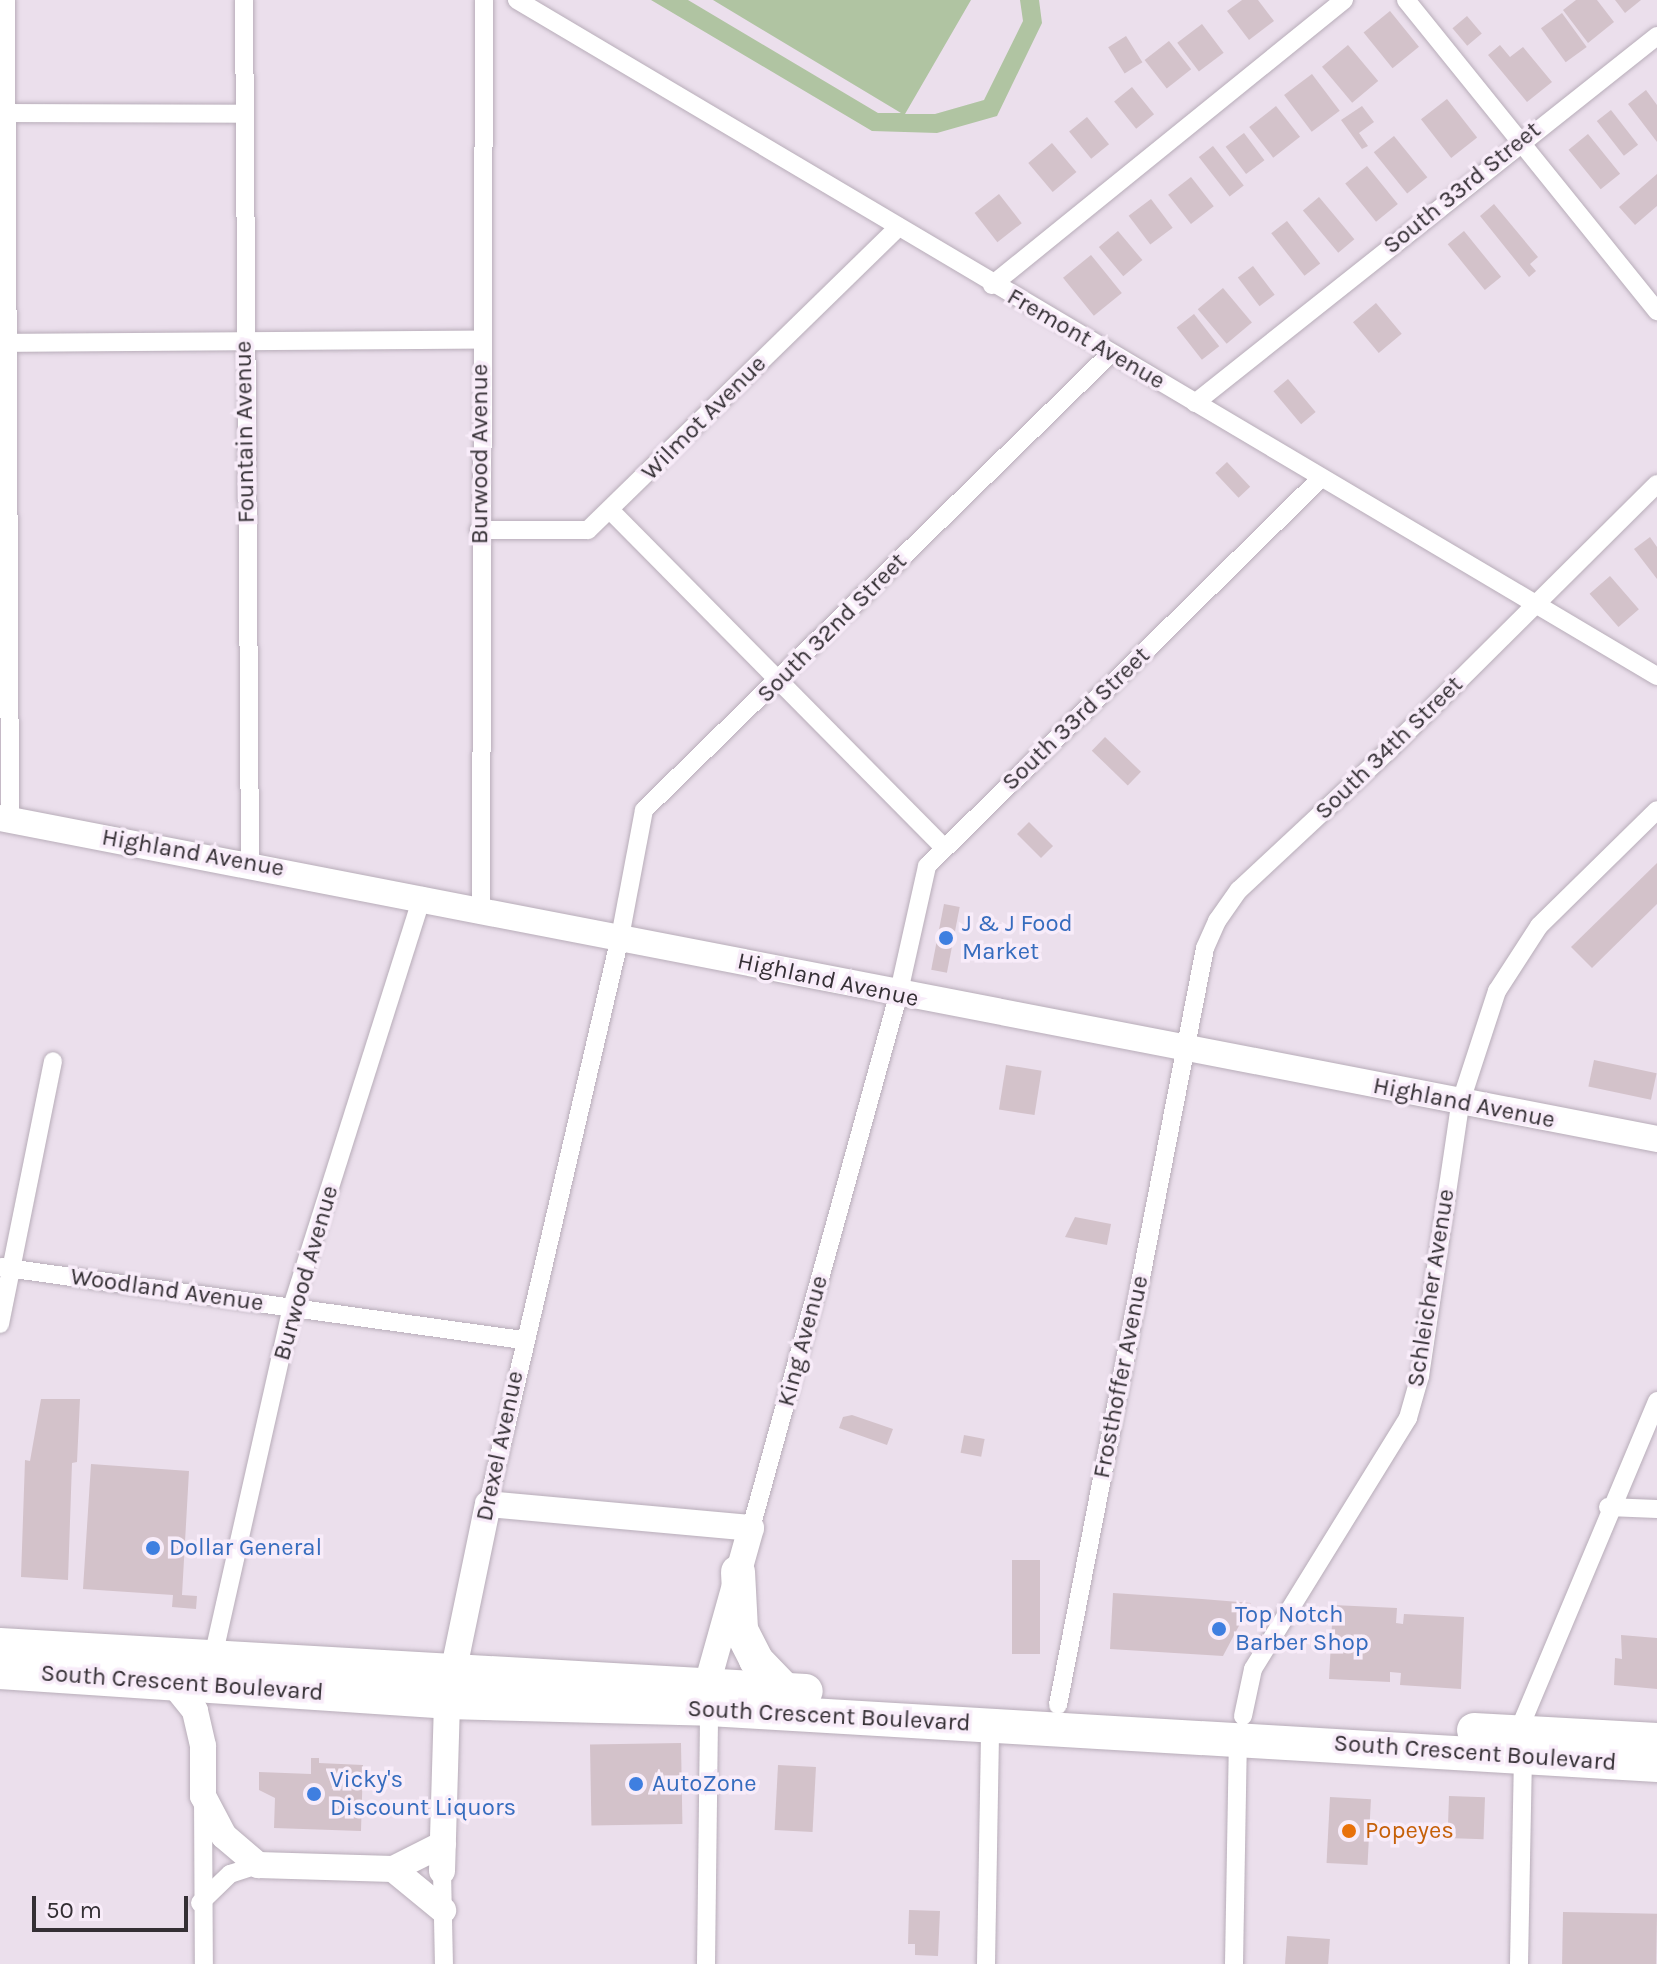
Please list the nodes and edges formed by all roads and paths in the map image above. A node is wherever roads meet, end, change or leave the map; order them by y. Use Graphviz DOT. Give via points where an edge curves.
graph roads {
  1 [pos="6,0"];
  2 [pos="244,0"];
  3 [pos="484,0"];
  4 [pos="517,0"];
  5 [pos="1344,0"];
  6 [pos="1406,0"];
  7 [pos="1657,36"];
  8 [pos="7,113"];
  9 [pos="244,114"];
  10 [pos="1520,140"];
  11 [pos="896,229"];
  12 [pos="992,285"];
  13 [pos="1657,311"];
  14 [pos="480,340"];
  15 [pos="243,342"];
  16 [pos="4,343"];
  17 [pos="1110,354"];
  18 [pos="1195,403"];
  19 [pos="1320,479"];
  20 [pos="1657,484"];
  21 [pos="611,511"];
  22 [pos="479,530"];
  23 [pos="1536,604"];
  24 [pos="1657,676"];
  25 [pos="776,683"];
  26 [pos="1657,810"];
  27 [pos="5,819"];
  28 [pos="944,848"];
  29 [pos="250,864"];
  30 [pos="422,896"];
  31 [pos="481,907"];
  32 [pos="620,937"];
  33 [pos="898,996"];
  34 [pos="1185,1048"];
  35 [pos="53,1061"];
  36 [pos="1460,1104"];
  37 [pos="1657,1139"];
  38 [pos="5,1267"];
  39 [pos="292,1307"];
  40 [pos="0,1324"];
  41 [pos="523,1340"];
  42 [pos="1657,1401"];
  43 [pos="488,1504"];
  44 [pos="1608,1507"];
  45 [pos="1657,1509"];
  46 [pos="751,1528"];
  47 [pos="738,1572"];
  48 [pos="0,1645"];
  49 [pos="213,1657"];
  50 [pos="0,1672"];
  51 [pos="171,1681"];
  52 [pos="449,1686"];
  53 [pos="785,1690"];
  54 [pos="708,1697"];
  55 [pos="1058,1705"];
  56 [pos="990,1724"];
  57 [pos="1240,1727"];
  58 [pos="1657,1740"];
  59 [pos="1520,1744"];
  60 [pos="1657,1765"];
  61 [pos="203,1796"];
  62 [pos="443,1844"];
  63 [pos="258,1865"];
  64 [pos="393,1869"];
  65 [pos="442,1871"];
  66 [pos="200,1903"];
  67 [pos="443,1910"];
  68 [pos="204,1964"];
  69 [pos="444,1964"];
  70 [pos="706,1964"];
  71 [pos="986,1964"];
  72 [pos="1234,1964"];
  73 [pos="1519,1964"];
  1 -- 8 [label="street"];
  2 -- 9 [label="street, Fountain Avenue"];
  3 -- 14 [label="street, Burwood Avenue"];
  4 -- 11 [label="street, Fremont Avenue"];
  5 -- 12 [label="street"];
  6 -- 10 [label="street"];
  7 -- 10 [label="street, South 33rd Street"];
  8 -- 9 [label="street"];
  8 -- 16 [label="street"];
  9 -- 15 [label="street, Fountain Avenue"];
  10 -- 13 [label="street"];
  10 -- 18 [label="street, South 33rd Street"];
  11 -- 12 [label="street, Fremont Avenue"];
  11 -- 21 [label="street, Wilmot Avenue"];
  12 -- 17 [label="street, Fremont Avenue"];
  14 -- 15 [label="street"];
  14 -- 22 [label="street, Burwood Avenue"];
  15 -- 16 [label="street"];
  15 -- 29 [label="street, Fountain Avenue"];
  16 -- 27 [label="street"];
  17 -- 18 [label="street, Fremont Avenue"];
  17 -- 25 [label="street, South 32nd Street"];
  18 -- 19 [label="street, Fremont Avenue"];
  19 -- 23 [label="street, Fremont Avenue"];
  19 -- 28 [label="street, South 33rd Street"];
  20 -- 23 [label="street, South 34th Street"];
  21 -- 22 [label="street, Wilmot Avenue" via="588,530"];
  21 -- 25 [label="street"];
  22 -- 31 [label="street, Burwood Avenue"];
  23 -- 24 [label="street, Fremont Avenue"];
  23 -- 34 [label="street, South 34th Street" via="1239,890 1205,948"];
  25 -- 28 [label="street"];
  25 -- 32 [label="street, South 32nd Street" via="644,810"];
  26 -- 36 [label="street, Schleicher Avenue" via="1515,956 1497,991"];
  27 -- 29 [label="street, Highland Avenue"];
  28 -- 33 [label="street, South 33rd Street" via="927,866 919,888"];
  29 -- 30 [label="street, Highland Avenue"];
  30 -- 31 [label="street, Highland Avenue"];
  30 -- 39 [label="street, Burwood Avenue"];
  31 -- 32 [label="street, Highland Avenue"];
  32 -- 33 [label="street, Highland Avenue"];
  32 -- 41 [label="street, Drexel Avenue"];
  33 -- 34 [label="street, Highland Avenue"];
  33 -- 46 [label="street, King Avenue"];
  34 -- 36 [label="street, Highland Avenue"];
  34 -- 55 [label="street, Frosthoffer Avenue"];
  35 -- 38 [label="street"];
  36 -- 37 [label="street, Highland Avenue"];
  36 -- 57 [label="street, Schleicher Avenue" via="1420,1376 1408,1418 1253,1669"];
  38 -- 39 [label="street, Woodland Avenue"];
  38 -- 40 [label="street"];
  39 -- 41 [label="street, Woodland Avenue"];
  39 -- 49 [label="street, Burwood Avenue"];
  41 -- 43 [label="street, Drexel Avenue"];
  42 -- 44 [label="street"];
  43 -- 46 [label="street"];
  43 -- 52 [label="street, Drexel Avenue"];
  44 -- 45 [label="street"];
  44 -- 59 [label="street"];
  46 -- 47 [label="street, King Avenue"];
  47 -- 53 [label="highway" via="741,1630 756,1660"];
  47 -- 54 [label="street, King Avenue"];
  48 -- 49 [label="highway, South Crescent Boulevard"];
  49 -- 52 [label="highway, South Crescent Boulevard"];
  50 -- 51 [label="highway, South Crescent Boulevard"];
  51 -- 52 [label="highway, South Crescent Boulevard"];
  51 -- 61 [label="street" via="195,1711 203,1746"];
  52 -- 54 [label="highway, South Crescent Boulevard"];
  52 -- 62 [label="street, Drexel Avenue"];
  53 -- 54 [label="highway, South Crescent Boulevard"];
  53 -- 55 [label="highway, South Crescent Boulevard"];
  54 -- 56 [label="highway, South Crescent Boulevard"];
  54 -- 70 [label="street, King Avenue"];
  55 -- 57 [label="highway, South Crescent Boulevard"];
  56 -- 57 [label="highway, South Crescent Boulevard"];
  56 -- 71 [label="street"];
  57 -- 59 [label="highway, South Crescent Boulevard"];
  57 -- 72 [label="street, Schleicher Avenue"];
  58 -- 59 [label="highway, South Crescent Boulevard"];
  59 -- 60 [label="highway, South Crescent Boulevard"];
  59 -- 73 [label="street"];
  61 -- 63 [label="street" via="224,1836"];
  61 -- 66 [label="street"];
  62 -- 64 [label="street"];
  62 -- 65 [label="street, Drexel Avenue"];
  63 -- 64 [label="street"];
  63 -- 66 [label="street" via="230,1874"];
  64 -- 67 [label="street"];
  65 -- 67 [label="street, Drexel Avenue"];
  66 -- 68 [label="street"];
  67 -- 69 [label="street, Drexel Avenue"];
}
